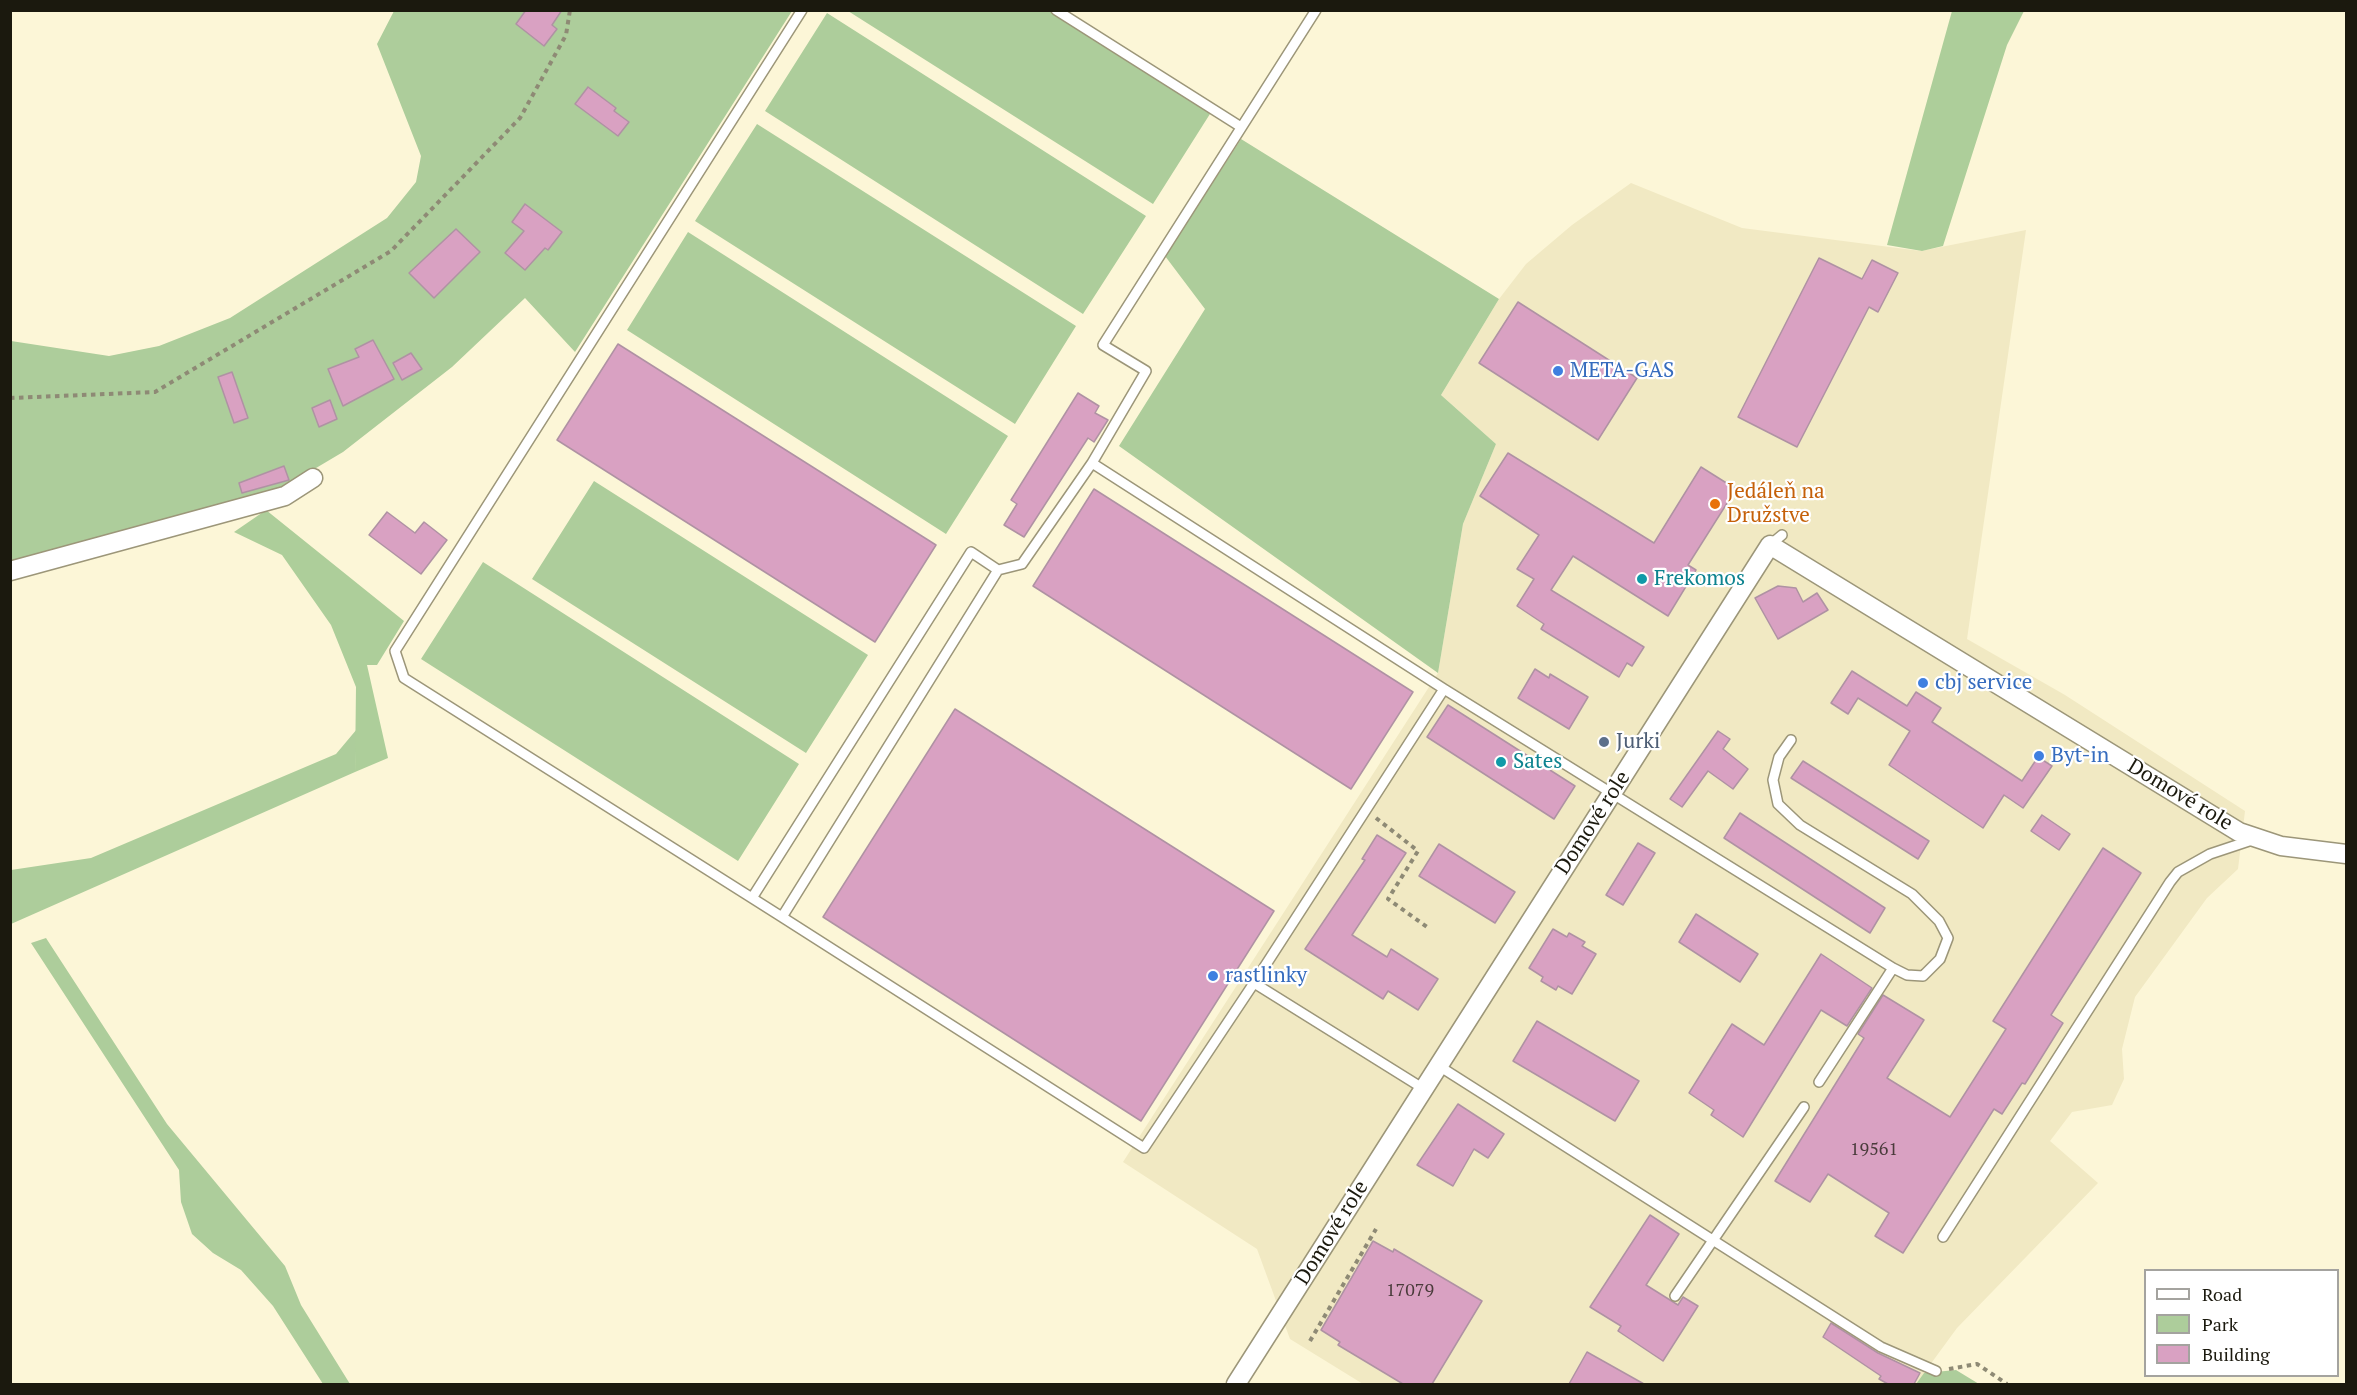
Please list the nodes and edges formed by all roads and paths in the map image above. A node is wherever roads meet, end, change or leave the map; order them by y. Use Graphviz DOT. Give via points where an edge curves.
graph roads {
  1 [pos="570,10"];
  2 [pos="802,10"];
  3 [pos="1056,10"];
  4 [pos="1316,10"];
  5 [pos="1241,127"];
  6 [pos="10,398"];
  7 [pos="1092,463"];
  8 [pos="313,477"];
  9 [pos="998,570"];
  10 [pos="10,571"];
  11 [pos="1444,689"];
  12 [pos="1791,740"];
  13 [pos="1612,793"];
  14 [pos="1366,811"];
  15 [pos="2255,839"];
  16 [pos="2346,854"];
  17 [pos="752,898"];
  18 [pos="782,917"];
  19 [pos="1428,927"];
  20 [pos="1893,968"];
  21 [pos="1254,983"];
  22 [pos="1439,1066"];
  23 [pos="1819,1082"];
  24 [pos="1424,1089"];
  25 [pos="1804,1107"];
  26 [pos="1376,1229"];
  27 [pos="1943,1238"];
  28 [pos="1714,1241"];
  29 [pos="1676,1296"];
  30 [pos="1310,1341"];
  31 [pos="1936,1371"];
  32 [pos="1236,1384"];
  33 [pos="2007,1384"];
  1 -- 6 [label="path" via="566,35 520,118 391,251 155,392"];
  2 -- 17 [label="lane" via="395,651 404,678"];
  3 -- 5 [label="lane"];
  4 -- 5 [label="lane"];
  5 -- 7 [label="lane" via="1103,345 1146,371"];
  7 -- 9 [label="lane" via="1022,564"];
  7 -- 11 [label="lane"];
  8 -- 10 [label="street" via="285,496"];
  9 -- 17 [label="lane" via="971,552"];
  9 -- 18 [label="lane"];
  11 -- 13 [label="lane"];
  11 -- 14 [label="lane"];
  12 -- 20 [label="lane" via="1779,757 1773,780 1778,804 1800,825 1912,894 1940,921 1948,938 1940,959 1923,976 1907,975"];
  13 -- 15 [label="street, Domové role" via="1776,540"];
  13 -- 20 [label="lane"];
  13 -- 22 [label="street, Domové role"];
  14 -- 19 [label="path" via="1418,851 1388,899"];
  14 -- 21 [label="lane"];
  15 -- 16 [label="street, Domové role"];
  15 -- 27 [label="lane" via="2210,854 2178,872 2170,882"];
  17 -- 18 [label="lane"];
  18 -- 21 [label="lane" via="1144,1148"];
  20 -- 23 [label="lane"];
  21 -- 24 [label="lane"];
  22 -- 24 [label="street, Domové role"];
  22 -- 28 [label="lane"];
  24 -- 32 [label="street, Domové role"];
  25 -- 28 [label="lane"];
  26 -- 30 [label="path"];
  28 -- 29 [label="lane"];
  28 -- 31 [label="lane" via="1881,1347"];
  31 -- 33 [label="path" via="1977,1364"];
}
